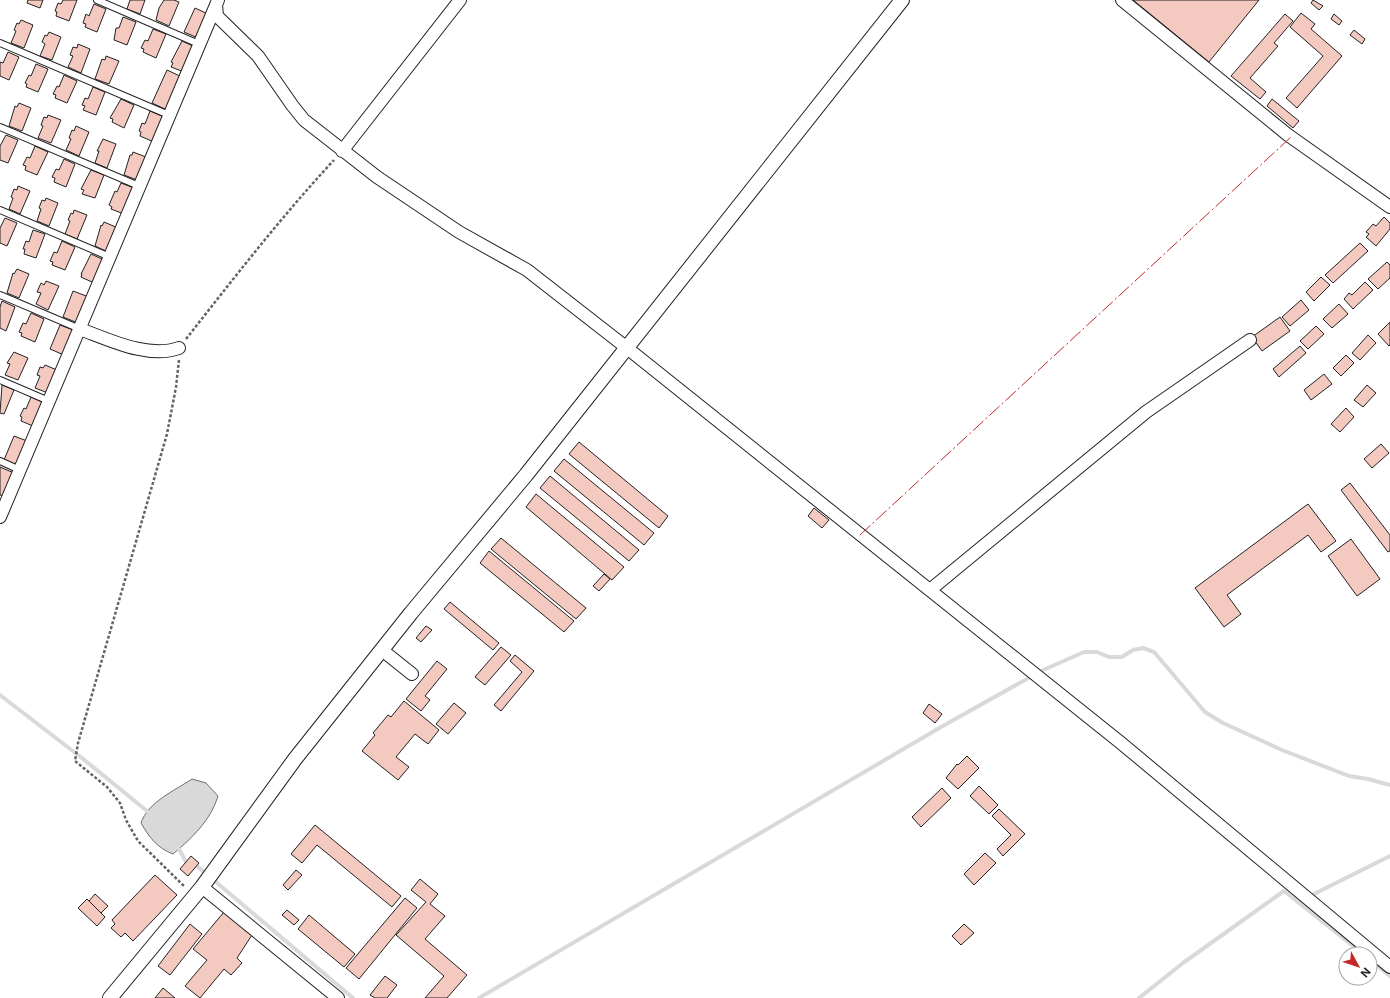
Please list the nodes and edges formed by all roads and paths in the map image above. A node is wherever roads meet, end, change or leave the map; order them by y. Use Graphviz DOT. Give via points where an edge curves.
graph roads {
  1 [pos="97,0"];
  2 [pos="460,0"];
  3 [pos="902,0"];
  4 [pos="1122,0"];
  5 [pos="217,2"];
  6 [pos="0,43"];
  7 [pos="200,44"];
  8 [pos="169,115"];
  9 [pos="0,127"];
  10 [pos="342,151"];
  11 [pos="139,186"];
  12 [pos="1390,207"];
  13 [pos="0,210"];
  14 [pos="110,257"];
  15 [pos="0,295"];
  16 [pos="80,329"];
  17 [pos="1250,340"];
  18 [pos="180,348"];
  19 [pos="627,348"];
  20 [pos="0,380"];
  21 [pos="49,401"];
  22 [pos="0,461"];
  23 [pos="20,470"];
  24 [pos="0,517"];
  25 [pos="930,590"];
  26 [pos="382,650"];
  27 [pos="412,674"];
  28 [pos="198,891"];
  29 [pos="1390,967"];
  30 [pos="110,998"];
  31 [pos="338,998"];
  1 -- 7 [label="lane"];
  2 -- 10 [label="street"];
  3 -- 19 [label="street"];
  4 -- 12 [label="street" via="1288,134"];
  5 -- 7 [label="street"];
  5 -- 10 [label="street" via="217,16 258,56 304,120"];
  6 -- 8 [label="lane"];
  7 -- 8 [label="street"];
  8 -- 11 [label="street"];
  9 -- 11 [label="lane"];
  10 -- 18 [label="path" via="250,256"];
  10 -- 19 [label="street" via="458,232 526,270"];
  11 -- 14 [label="street"];
  13 -- 14 [label="lane"];
  14 -- 16 [label="street"];
  15 -- 16 [label="lane"];
  16 -- 18 [label="street" via="140,349 170,352"];
  16 -- 21 [label="street"];
  17 -- 25 [label="street" via="1146,412"];
  18 -- 28 [label="path" via="176,387 166,434 75,761 107,787 120,803 138,842"];
  19 -- 25 [label="street"];
  19 -- 26 [label="street"];
  20 -- 21 [label="lane"];
  21 -- 23 [label="street"];
  22 -- 23 [label="lane"];
  23 -- 24 [label="street"];
  25 -- 29 [label="street" via="1121,743"];
  26 -- 27 [label="street"];
  26 -- 28 [label="street" via="295,759"];
  28 -- 30 [label="street"];
  28 -- 31 [label="street"];
}
